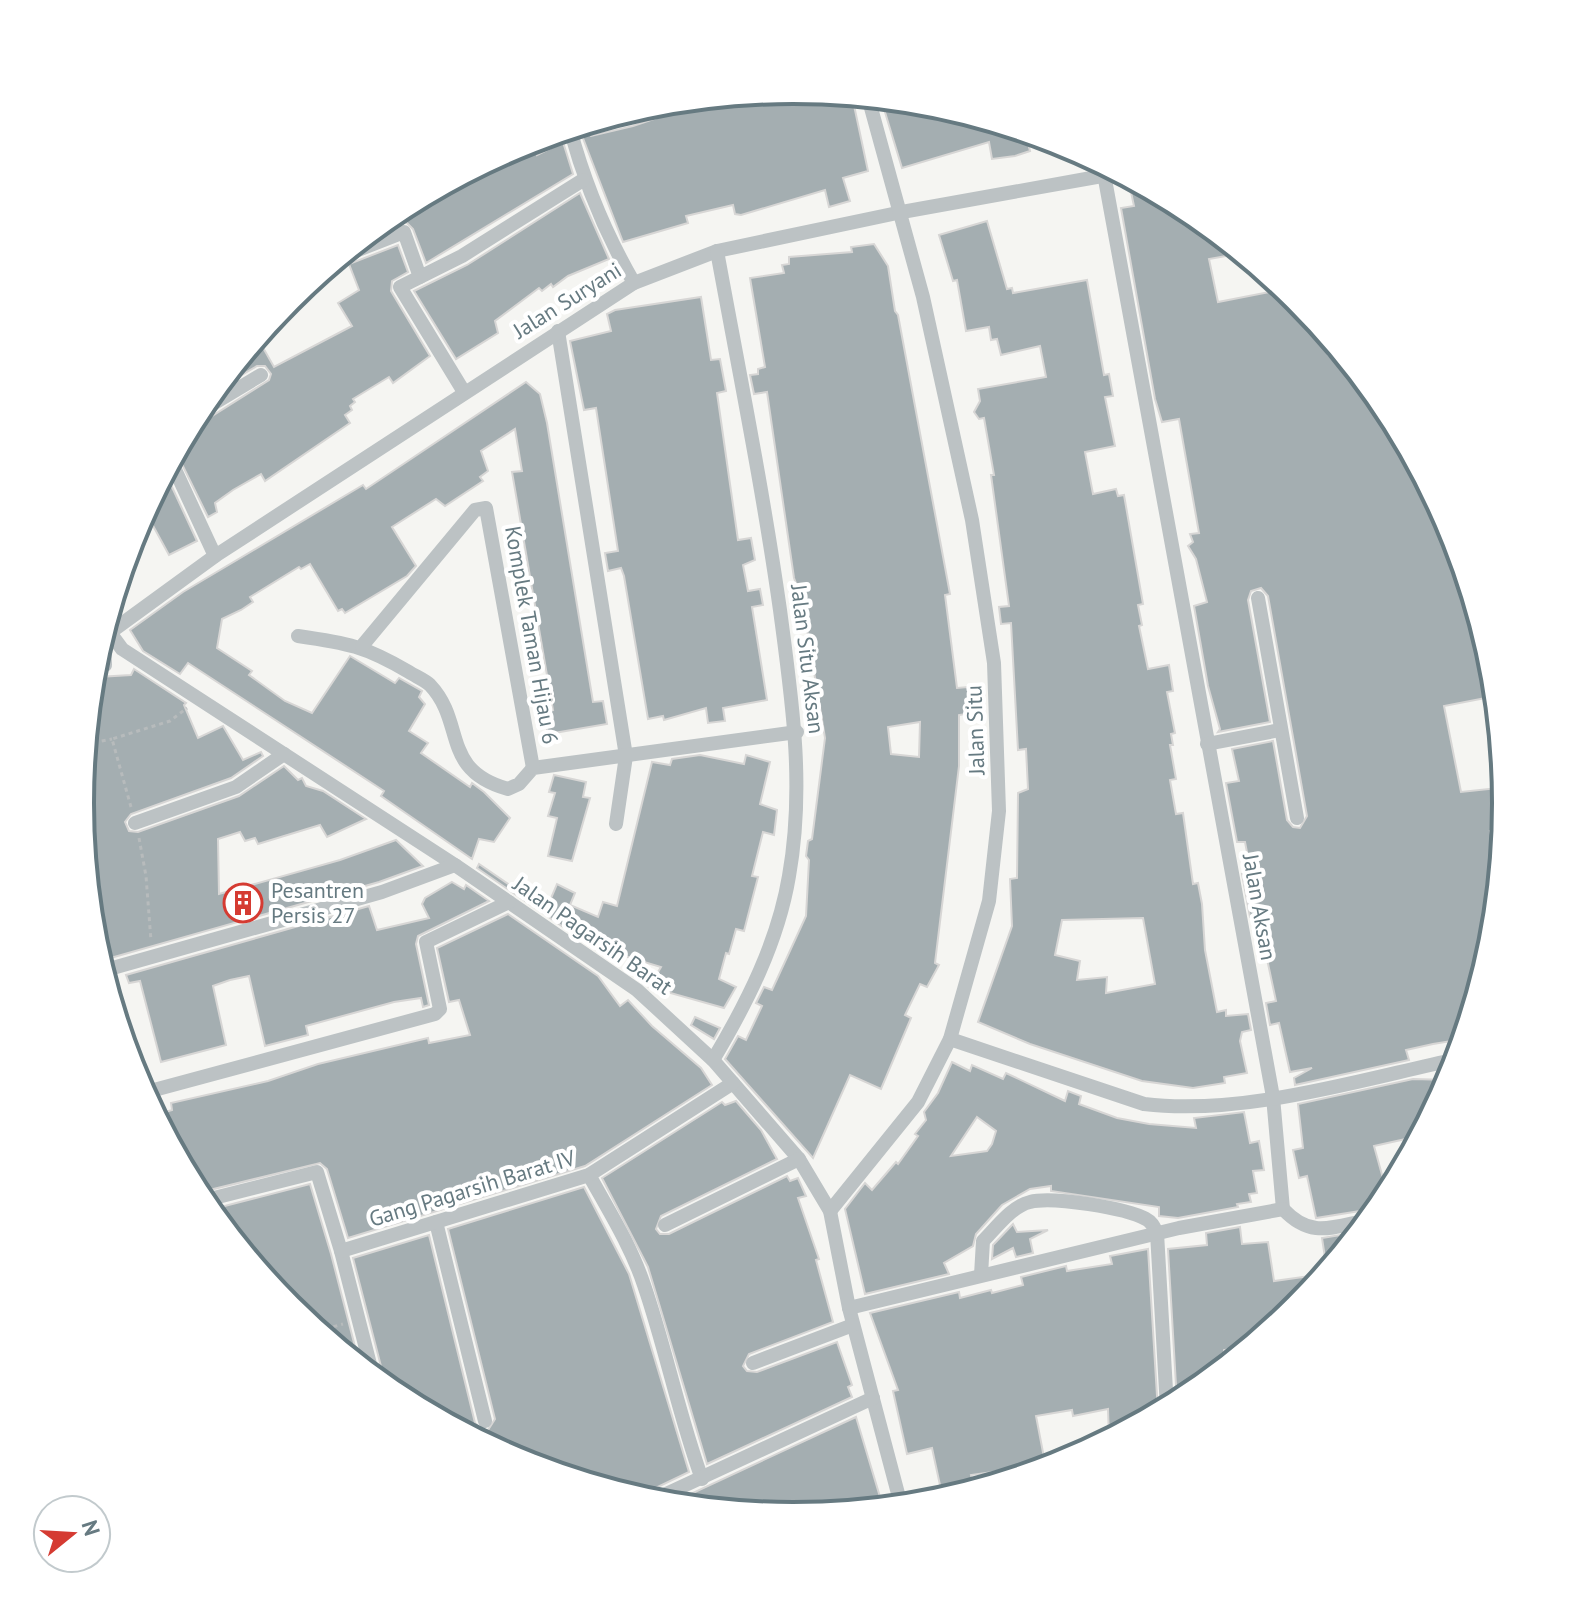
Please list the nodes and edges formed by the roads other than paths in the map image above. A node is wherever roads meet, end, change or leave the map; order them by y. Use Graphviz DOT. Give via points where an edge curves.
graph roads {
  1 [pos="871,109"];
  2 [pos="573,140"];
  3 [pos="1095,173"];
  4 [pos="583,180"];
  5 [pos="1110,180"];
  6 [pos="902,212"];
  7 [pos="372,244"];
  8 [pos="717,251"];
  9 [pos="420,277"];
  10 [pos="634,283"];
  11 [pos="558,331"];
  12 [pos="261,375"];
  13 [pos="464,392"];
  14 [pos="224,397"];
  15 [pos="177,474"];
  16 [pos="215,556"];
  17 [pos="1258,598"];
  18 [pos="117,626"];
  19 [pos="298,636"];
  20 [pos="113,643"];
  21 [pos="362,646"];
  22 [pos="1280,730"];
  23 [pos="797,732"];
  24 [pos="1207,744"];
  25 [pos="284,754"];
  26 [pos="626,756"];
  27 [pos="533,768"];
  28 [pos="1297,818"];
  29 [pos="135,823"];
  30 [pos="616,824"];
  31 [pos="455,865"];
  32 [pos="509,902"];
  33 [pos="114,968"];
  34 [pos="950,1039"];
  35 [pos="713,1060"];
  36 [pos="1442,1062"];
  37 [pos="733,1083"];
  38 [pos="156,1090"];
  39 [pos="1273,1097"];
  40 [pos="799,1159"];
  41 [pos="589,1175"];
  42 [pos="216,1197"];
  43 [pos="1283,1209"];
  44 [pos="830,1211"];
  45 [pos="436,1222"];
  46 [pos="1352,1223"];
  47 [pos="665,1225"];
  48 [pos="1157,1233"];
  49 [pos="341,1251"];
  50 [pos="981,1275"];
  51 [pos="849,1308"];
  52 [pos="853,1325"];
  53 [pos="369,1359"];
  54 [pos="753,1363"];
  55 [pos="1166,1393"];
  56 [pos="873,1398"];
  57 [pos="485,1421"];
  58 [pos="702,1479"];
  59 [pos="673,1491"];
  60 [pos="898,1494"];
  1 -- 6 [label="street, Jalan Situ"];
  2 -- 4 [label="street"];
  3 -- 6 [label="street, Jalan Suryani"];
  4 -- 9 [label="street"];
  4 -- 10 [label="street"];
  5 -- 24 [label="street, Jalan Aksan"];
  6 -- 8 [label="street, Jalan Suryani"];
  6 -- 34 [label="street, Jalan Situ" via="972,520 998,718 999,811 989,901"];
  7 -- 9 [label="street" via="404,232"];
  8 -- 10 [label="street, Jalan Suryani"];
  8 -- 23 [label="street, Jalan Situ Aksan" via="772,556"];
  9 -- 13 [label="street" via="400,287"];
  10 -- 11 [label="street, Jalan Suryani"];
  11 -- 13 [label="street, Jalan Suryani"];
  11 -- 26 [label="street"];
  12 -- 14 [label="street"];
  13 -- 16 [label="street, Jalan Suryani"];
  15 -- 16 [label="street"];
  16 -- 18 [label="street, Jalan Suryani"];
  17 -- 22 [label="street"];
  19 -- 21 [label="street"];
  20 -- 25 [label="street, Jalan Pagarsih Barat"];
  21 -- 27 [label="street" via="429,685 470,769 508,789"];
  21 -- 27 [label="street, Komplek Taman Hijau 6" via="475,510 486,508"];
  22 -- 24 [label="street"];
  22 -- 28 [label="street"];
  23 -- 26 [label="street"];
  23 -- 35 [label="street, Jalan Situ Aksan" via="796,831 777,927"];
  24 -- 39 [label="street, Jalan Aksan"];
  25 -- 29 [label="street" via="236,787"];
  25 -- 31 [label="street, Jalan Pagarsih Barat"];
  26 -- 27 [label="street"];
  26 -- 30 [label="street"];
  31 -- 32 [label="street, Jalan Pagarsih Barat"];
  31 -- 33 [label="street" via="382,892"];
  32 -- 35 [label="street, Jalan Pagarsih Barat" via="637,990"];
  32 -- 38 [label="street" via="426,942 440,1009 435,1014"];
  34 -- 39 [label="street" via="1144,1104 1196,1107"];
  34 -- 44 [label="street, Jalan Situ" via="918,1102"];
  35 -- 37 [label="street, Jalan Pagarsih Barat"];
  36 -- 39 [label="street"];
  37 -- 40 [label="street, Jalan Pagarsih Barat"];
  37 -- 41 [label="street, Gang Pagarsih Barat IV"];
  39 -- 43 [label="street, Jalan Aksan"];
  40 -- 44 [label="street, Jalan Pagarsih Barat"];
  40 -- 47 [label="street"];
  41 -- 45 [label="street, Gang Pagarsih Barat IV"];
  41 -- 58 [label="street" via="643,1282"];
  42 -- 49 [label="street" via="317,1172"];
  43 -- 46 [label="street" via="1305,1228"];
  43 -- 48 [label="street"];
  44 -- 51 [label="street, Jalan Pagarsih Barat"];
  45 -- 49 [label="street, Gang Pagarsih Barat IV"];
  45 -- 57 [label="street"];
  48 -- 50 [label="street"];
  48 -- 50 [label="street" via="1150,1221 1132,1213 1030,1202 983,1241"];
  48 -- 55 [label="street"];
  49 -- 53 [label="street"];
  50 -- 51 [label="street"];
  51 -- 52 [label="street, Jalan Pagarsih Barat"];
  52 -- 54 [label="street"];
  52 -- 56 [label="street, Jalan Pagarsih Barat"];
  56 -- 58 [label="street"];
  56 -- 60 [label="street, Jalan Pagarsih Barat"];
  58 -- 59 [label="street"];
}
